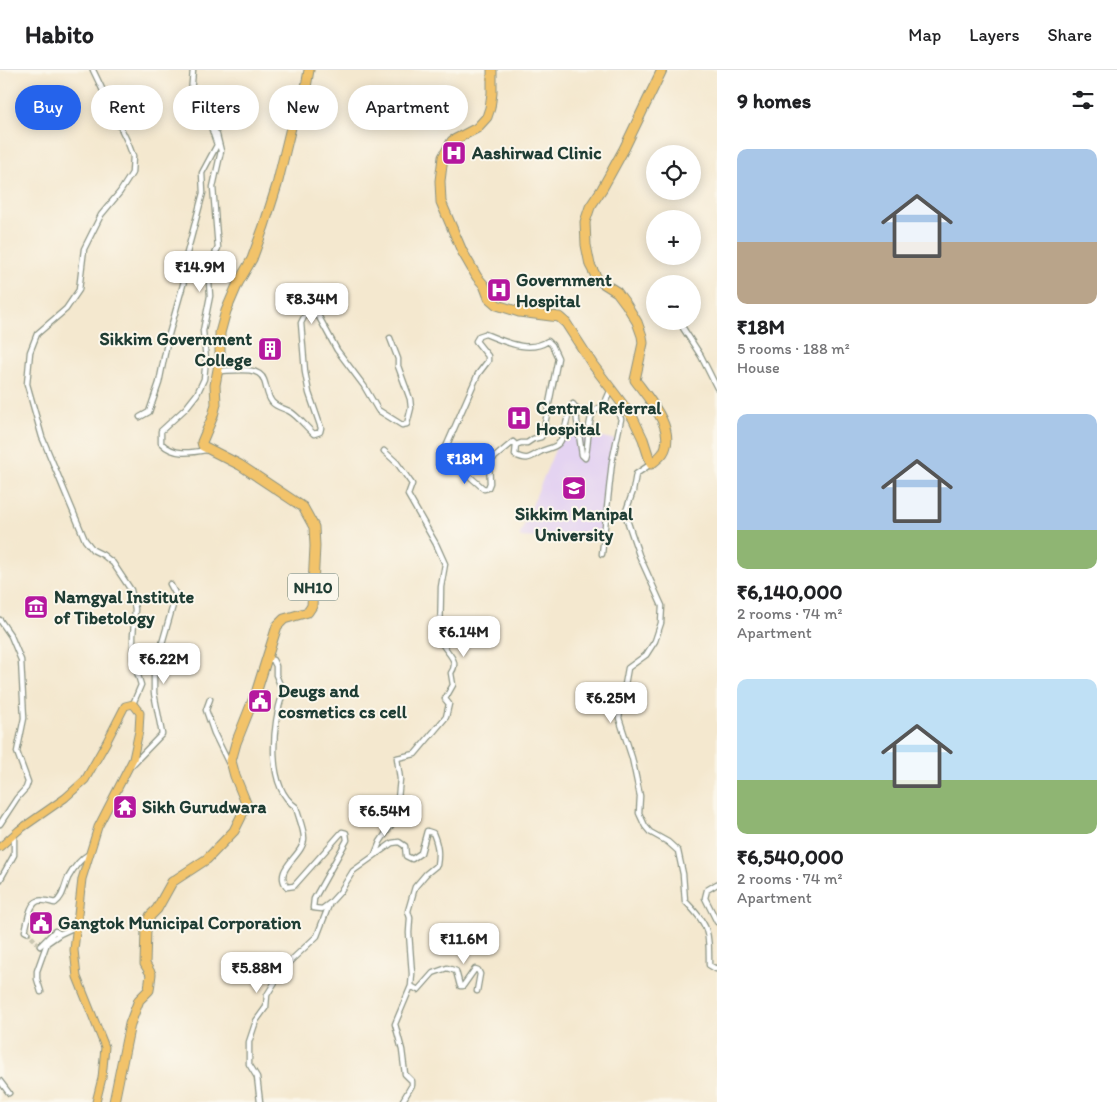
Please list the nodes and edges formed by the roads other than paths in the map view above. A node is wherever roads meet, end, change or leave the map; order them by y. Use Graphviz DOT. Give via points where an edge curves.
graph roads {
  1 [pos="93,70"];
  2 [pos="193,70"];
  3 [pos="309,70"];
  4 [pos="492,70"];
  5 [pos="662,70"];
  6 [pos="192,85"];
  7 [pos="212,130"];
  8 [pos="214,130"];
  9 [pos="684,330"];
  10 [pos="390,338"];
  11 [pos="218,371"];
  12 [pos="717,388"];
  13 [pos="611,389"];
  14 [pos="604,405"];
  15 [pos="140,417"];
  16 [pos="516,445"];
  17 [pos="208,450"];
  18 [pos="384,451"];
  19 [pos="651,464"];
  20 [pos="602,554"];
  21 [pos="170,584"];
  22 [pos="0,620"];
  23 [pos="267,659"];
  24 [pos="210,699"];
  25 [pos="133,704"];
  26 [pos="234,771"];
  27 [pos="125,772"];
  28 [pos="0,824"];
  29 [pos="14,834"];
  30 [pos="0,847"];
  31 [pos="90,853"];
  32 [pos="373,857"];
  33 [pos="0,880"];
  34 [pos="717,884"];
  35 [pos="330,903"];
  36 [pos="717,922"];
  37 [pos="77,926"];
  38 [pos="27,932"];
  39 [pos="60,934"];
  40 [pos="40,946"];
  41 [pos="717,968"];
  42 [pos="411,986"];
  43 [pos="477,991"];
  44 [pos="41,992"];
  45 [pos="0,1081"];
  46 [pos="9,1093"];
  47 [pos="96,1102"];
  48 [pos="114,1102"];
  49 [pos="260,1102"];
  50 [pos="402,1102"];
  1 -- 25 [label="street" via="133,156 132,173 101,215 84,249 79,290 66,309 38,334 30,352 27,384 42,437 85,540 93,550 113,563 131,590 135,609 133,659 140,685"];
  2 -- 6 [label="street"];
  3 -- 11 [label="highway" via="264,226 252,259 226,310 220,333"];
  4 -- 13 [label="highway" via="487,117 477,128 452,141 443,157 441,202 462,251 496,305 519,312 559,317"];
  5 -- 19 [label="highway" via="585,222 590,266 598,280 617,292 626,304 642,336 635,380 661,418 667,442 662,454"];
  7 -- 15 [label="street" via="217,145 202,173 203,193 159,383 149,412"];
  8 -- 17 [label="street" via="222,151 212,187 218,248 208,268 210,296 203,331 204,379 186,408 161,431 162,443 168,450 181,453"];
  9 -- 12 [label="street"];
  10 -- 11 [label="street" via="412,408 407,424 402,425 378,410 319,317 310,312 302,323 305,372 320,432 314,434 296,415 273,404 259,373"];
  11 -- 17 [label="highway" via="214,410 202,442"];
  13 -- 14 [label="street"];
  13 -- 19 [label="highway" via="633,418"];
  14 -- 16 [label="street" via="593,412 585,458 573,404 563,438 558,444 531,458 515,455"];
  14 -- 20 [label="street" via="618,413 621,419 613,454"];
  16 -- 16 [label="street" via="543,434 558,358 548,341 542,345 518,346 485,334 476,341 488,356 488,361 478,374 442,456 484,489 490,483 490,462 513,442"];
  17 -- 23 [label="highway, NH10" via="303,506 314,527 312,606 308,612 284,619 277,626"];
  18 -- 32 [label="street" via="412,484 408,495 445,564 440,639 455,667 451,673 453,685 445,699 449,704 446,716 415,754 396,758 400,779 396,818"];
  19 -- 41 [label="street" via="636,474 625,514 662,606 661,623 646,655 628,668 618,718 632,758 640,796 639,813 650,832 678,851 685,901 706,926 709,965"];
  21 -- 27 [label="street" via="176,595 154,671 154,693 162,734"];
  22 -- 28 [label="street" via="21,660 24,718 17,752 28,782"];
  23 -- 26 [label="highway, NH10" via="236,743 231,761"];
  23 -- 35 [label="street" via="274,660 283,692 276,712 276,775 283,794 296,807 304,838 283,874 284,883 287,887 294,886 335,839 342,832 346,833 347,840 314,899 313,908 322,909"];
  24 -- 26 [label="street" via="206,710 224,756"];
  25 -- 27 [label="main road" via="140,713 138,731 133,759"];
  25 -- 29 [label="main road" via="125,706 85,780"];
  26 -- 48 [label="highway, NH10" via="246,803 234,832 207,859 172,882 150,916 146,929 145,964 151,974 149,990 139,1000 130,1024"];
  27 -- 31 [label="main road" via="98,827"];
  29 -- 30 [label="main road"];
  29 -- 33 [label="street" via="14,855"];
  31 -- 37 [label="main road" via="82,879"];
  31 -- 38 [label="street" via="69,877 60,900 55,903 36,902"];
  32 -- 35 [label="street" via="353,871"];
  32 -- 42 [label="street" via="392,843 399,842 405,846 406,856 412,859 421,853 428,831 433,833 436,842 439,853 437,865 415,887 408,911"];
  34 -- 36 [label="street" via="707,890 705,898"];
  35 -- 49 [label="street" via="317,936 285,966 256,1021 249,1042 249,1064 257,1077"];
  37 -- 39 [label="street"];
  37 -- 47 [label="main road" via="74,950 78,977 105,1047"];
  39 -- 40 [label="street" via="55,931"];
  39 -- 44 [label="street" via="46,943 37,971"];
  42 -- 43 [label="street" via="418,990 433,973 448,968 456,971 458,983 463,986 475,969 480,974"];
  42 -- 50 [label="street" via="395,1024 406,1074 412,1081"];
  45 -- 46 [label="street"];
}
